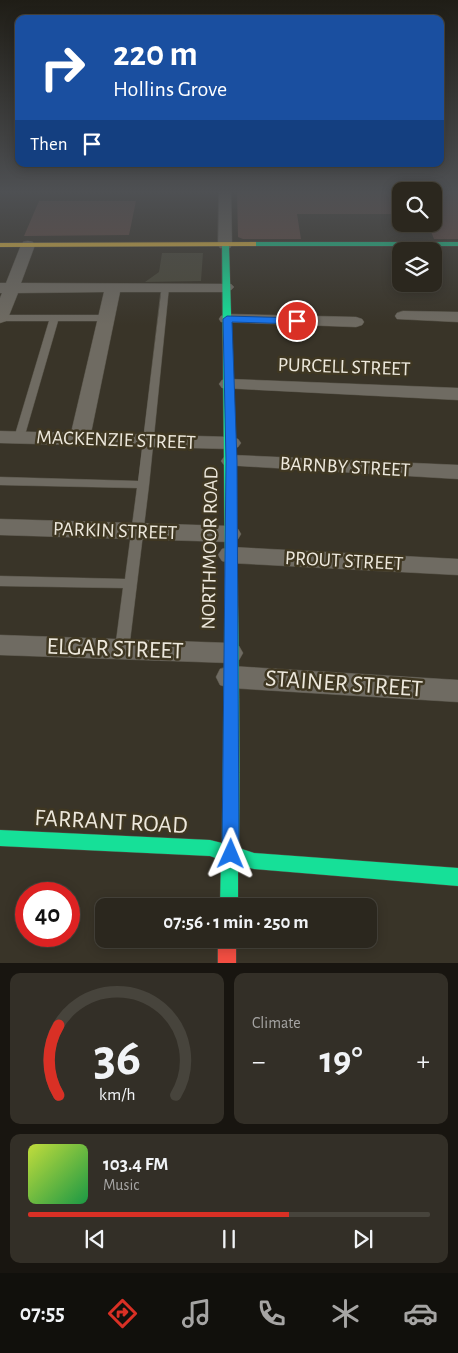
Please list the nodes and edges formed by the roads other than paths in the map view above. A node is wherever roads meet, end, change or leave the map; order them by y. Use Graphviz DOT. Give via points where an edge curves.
graph roads {
  1 [pos="225,236"];
  2 [pos="458,244"];
  3 [pos="0,245"];
  4 [pos="28,245"];
  5 [pos="225,245"];
  6 [pos="165,287"];
  7 [pos="226,287"];
  8 [pos="6,288"];
  9 [pos="113,288"];
  10 [pos="403,316"];
  11 [pos="458,317"];
  12 [pos="0,318"];
  13 [pos="54,318"];
  14 [pos="106,318"];
  15 [pos="227,319"];
  16 [pos="356,322"];
  17 [pos="228,384"];
  18 [pos="458,394"];
  19 [pos="9,437"];
  20 [pos="80,439"];
  21 [pos="149,441"];
  22 [pos="231,452"];
  23 [pos="458,472"];
  24 [pos="0,481"];
  25 [pos="144,485"];
  26 [pos="0,527"];
  27 [pos="138,531"];
  28 [pos="230,545"];
  29 [pos="458,567"];
  30 [pos="0,581"];
  31 [pos="131,584"];
  32 [pos="0,645"];
  33 [pos="122,649"];
  34 [pos="230,665"];
  35 [pos="458,692"];
  36 [pos="0,838"];
  37 [pos="231,854"];
  38 [pos="458,876"];
  39 [pos="229,898"];
  40 [pos="227,948"];
  41 [pos="226,963"];
  1 -- 5 [label="street, NORTHMOOR ROAD"];
  2 -- 5 [label="street"];
  3 -- 4 [label="street"];
  4 -- 5 [label="street"];
  4 -- 8 [label="street"];
  5 -- 7 [label="street, NORTHMOOR ROAD"];
  6 -- 7 [label="street"];
  6 -- 9 [label="street"];
  6 -- 21 [label="lane"];
  7 -- 15 [label="street, NORTHMOOR ROAD"];
  8 -- 9 [label="street"];
  8 -- 12 [label="street"];
  9 -- 14 [label="street"];
  10 -- 11 [label="street"];
  12 -- 13 [label="lane"];
  13 -- 14 [label="lane"];
  13 -- 19 [label="lane"];
  14 -- 20 [label="street"];
  15 -- 16 [label="street"];
  15 -- 17 [label="street, NORTHMOOR ROAD"];
  17 -- 18 [label="street, PURCELL STREET"];
  17 -- 22 [label="street, NORTHMOOR ROAD"];
  19 -- 20 [label="street, MACKENZIE STREET"];
  20 -- 21 [label="street, MACKENZIE STREET"];
  21 -- 22 [label="street, MACKENZIE STREET"];
  21 -- 25 [label="lane"];
  22 -- 23 [label="street, BARNBY STREET"];
  22 -- 28 [label="street, NORTHMOOR ROAD"];
  24 -- 25 [label="lane"];
  25 -- 27 [label="lane"];
  26 -- 27 [label="street, PARKIN STREET"];
  27 -- 28 [label="street, PARKIN STREET"];
  27 -- 31 [label="lane"];
  28 -- 29 [label="street, PROUT STREET"];
  28 -- 34 [label="street, NORTHMOOR ROAD"];
  30 -- 31 [label="lane"];
  31 -- 33 [label="lane"];
  32 -- 33 [label="street, ELGAR STREET"];
  33 -- 34 [label="street, ELGAR STREET"];
  34 -- 35 [label="street, STAINER STREET"];
  34 -- 37 [label="street, NORTHMOOR ROAD"];
  36 -- 37 [label="street, FARRANT ROAD" via="197,847"];
  37 -- 38 [label="street, FARRANT ROAD" via="254,862"];
  37 -- 39 [label="street, NORTHMOOR ROAD"];
  40 -- 41 [label="street"];
}
